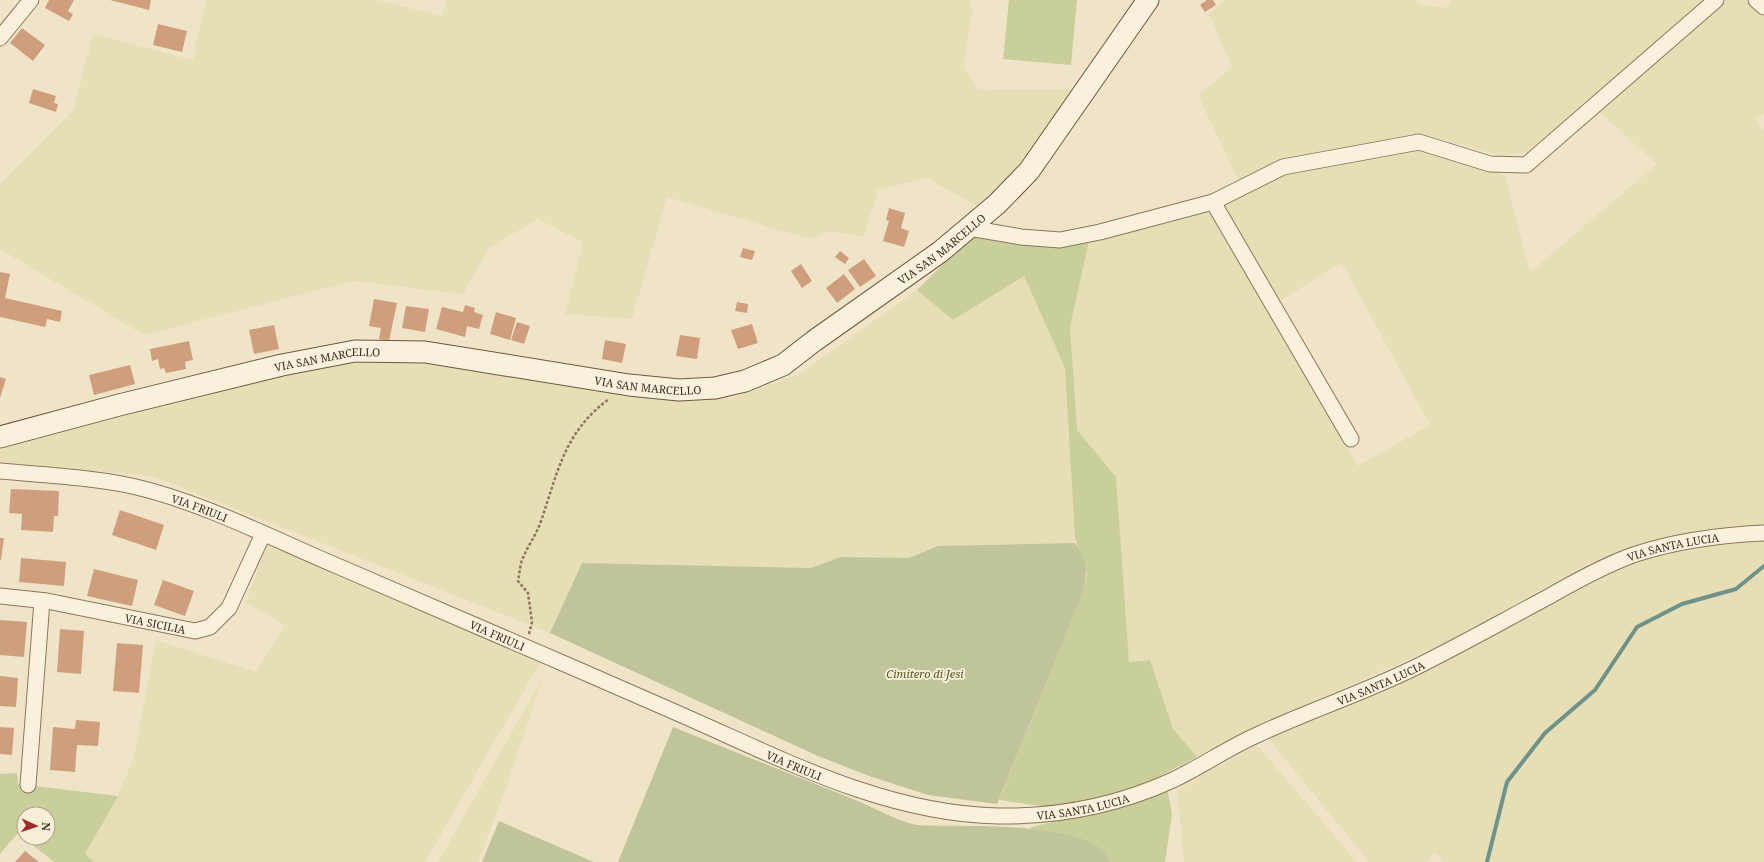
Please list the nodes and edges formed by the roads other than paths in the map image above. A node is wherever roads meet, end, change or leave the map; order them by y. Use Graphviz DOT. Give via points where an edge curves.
graph roads {
  1 [pos="32,0"];
  2 [pos="1148,0"];
  3 [pos="1716,0"];
  4 [pos="1756,0"];
  5 [pos="1764,7"];
  6 [pos="1,33"];
  7 [pos="1213,202"];
  8 [pos="969,228"];
  9 [pos="0,438"];
  10 [pos="1351,440"];
  11 [pos="0,471"];
  12 [pos="1764,533"];
  13 [pos="262,534"];
  14 [pos="0,596"];
  15 [pos="42,601"];
  16 [pos="28,785"];
  17 [pos="992,816"];
  1 -- 6 [label="street"];
  2 -- 8 [label="main road, VIA SAN MARCELLO" via="1029,172"];
  3 -- 7 [label="street" via="1526,165 1490,164 1419,142 1283,167"];
  4 -- 5 [label="street"];
  7 -- 8 [label="street" via="1060,240 1021,237"];
  7 -- 10 [label="street"];
  8 -- 9 [label="main road, VIA SAN MARCELLO" via="940,252 783,365 745,381 715,388 679,390 629,385 424,352 355,351 282,365"];
  11 -- 13 [label="street, VIA FRIULI" via="82,477 135,487 202,508"];
  12 -- 17 [label="street, VIA SANTA LUCIA" via="1680,543 1637,554 1601,568 1412,669 1342,701 1256,735 1173,779 1135,794 1073,812 1041,816"];
  13 -- 15 [label="street, VIA SICILIA" via="228,608 210,627 195,631"];
  13 -- 17 [label="street, VIA FRIULI" via="804,769 871,795 930,809"];
  14 -- 15 [label="street, VIA SICILIA"];
  15 -- 16 [label="street"];
}
